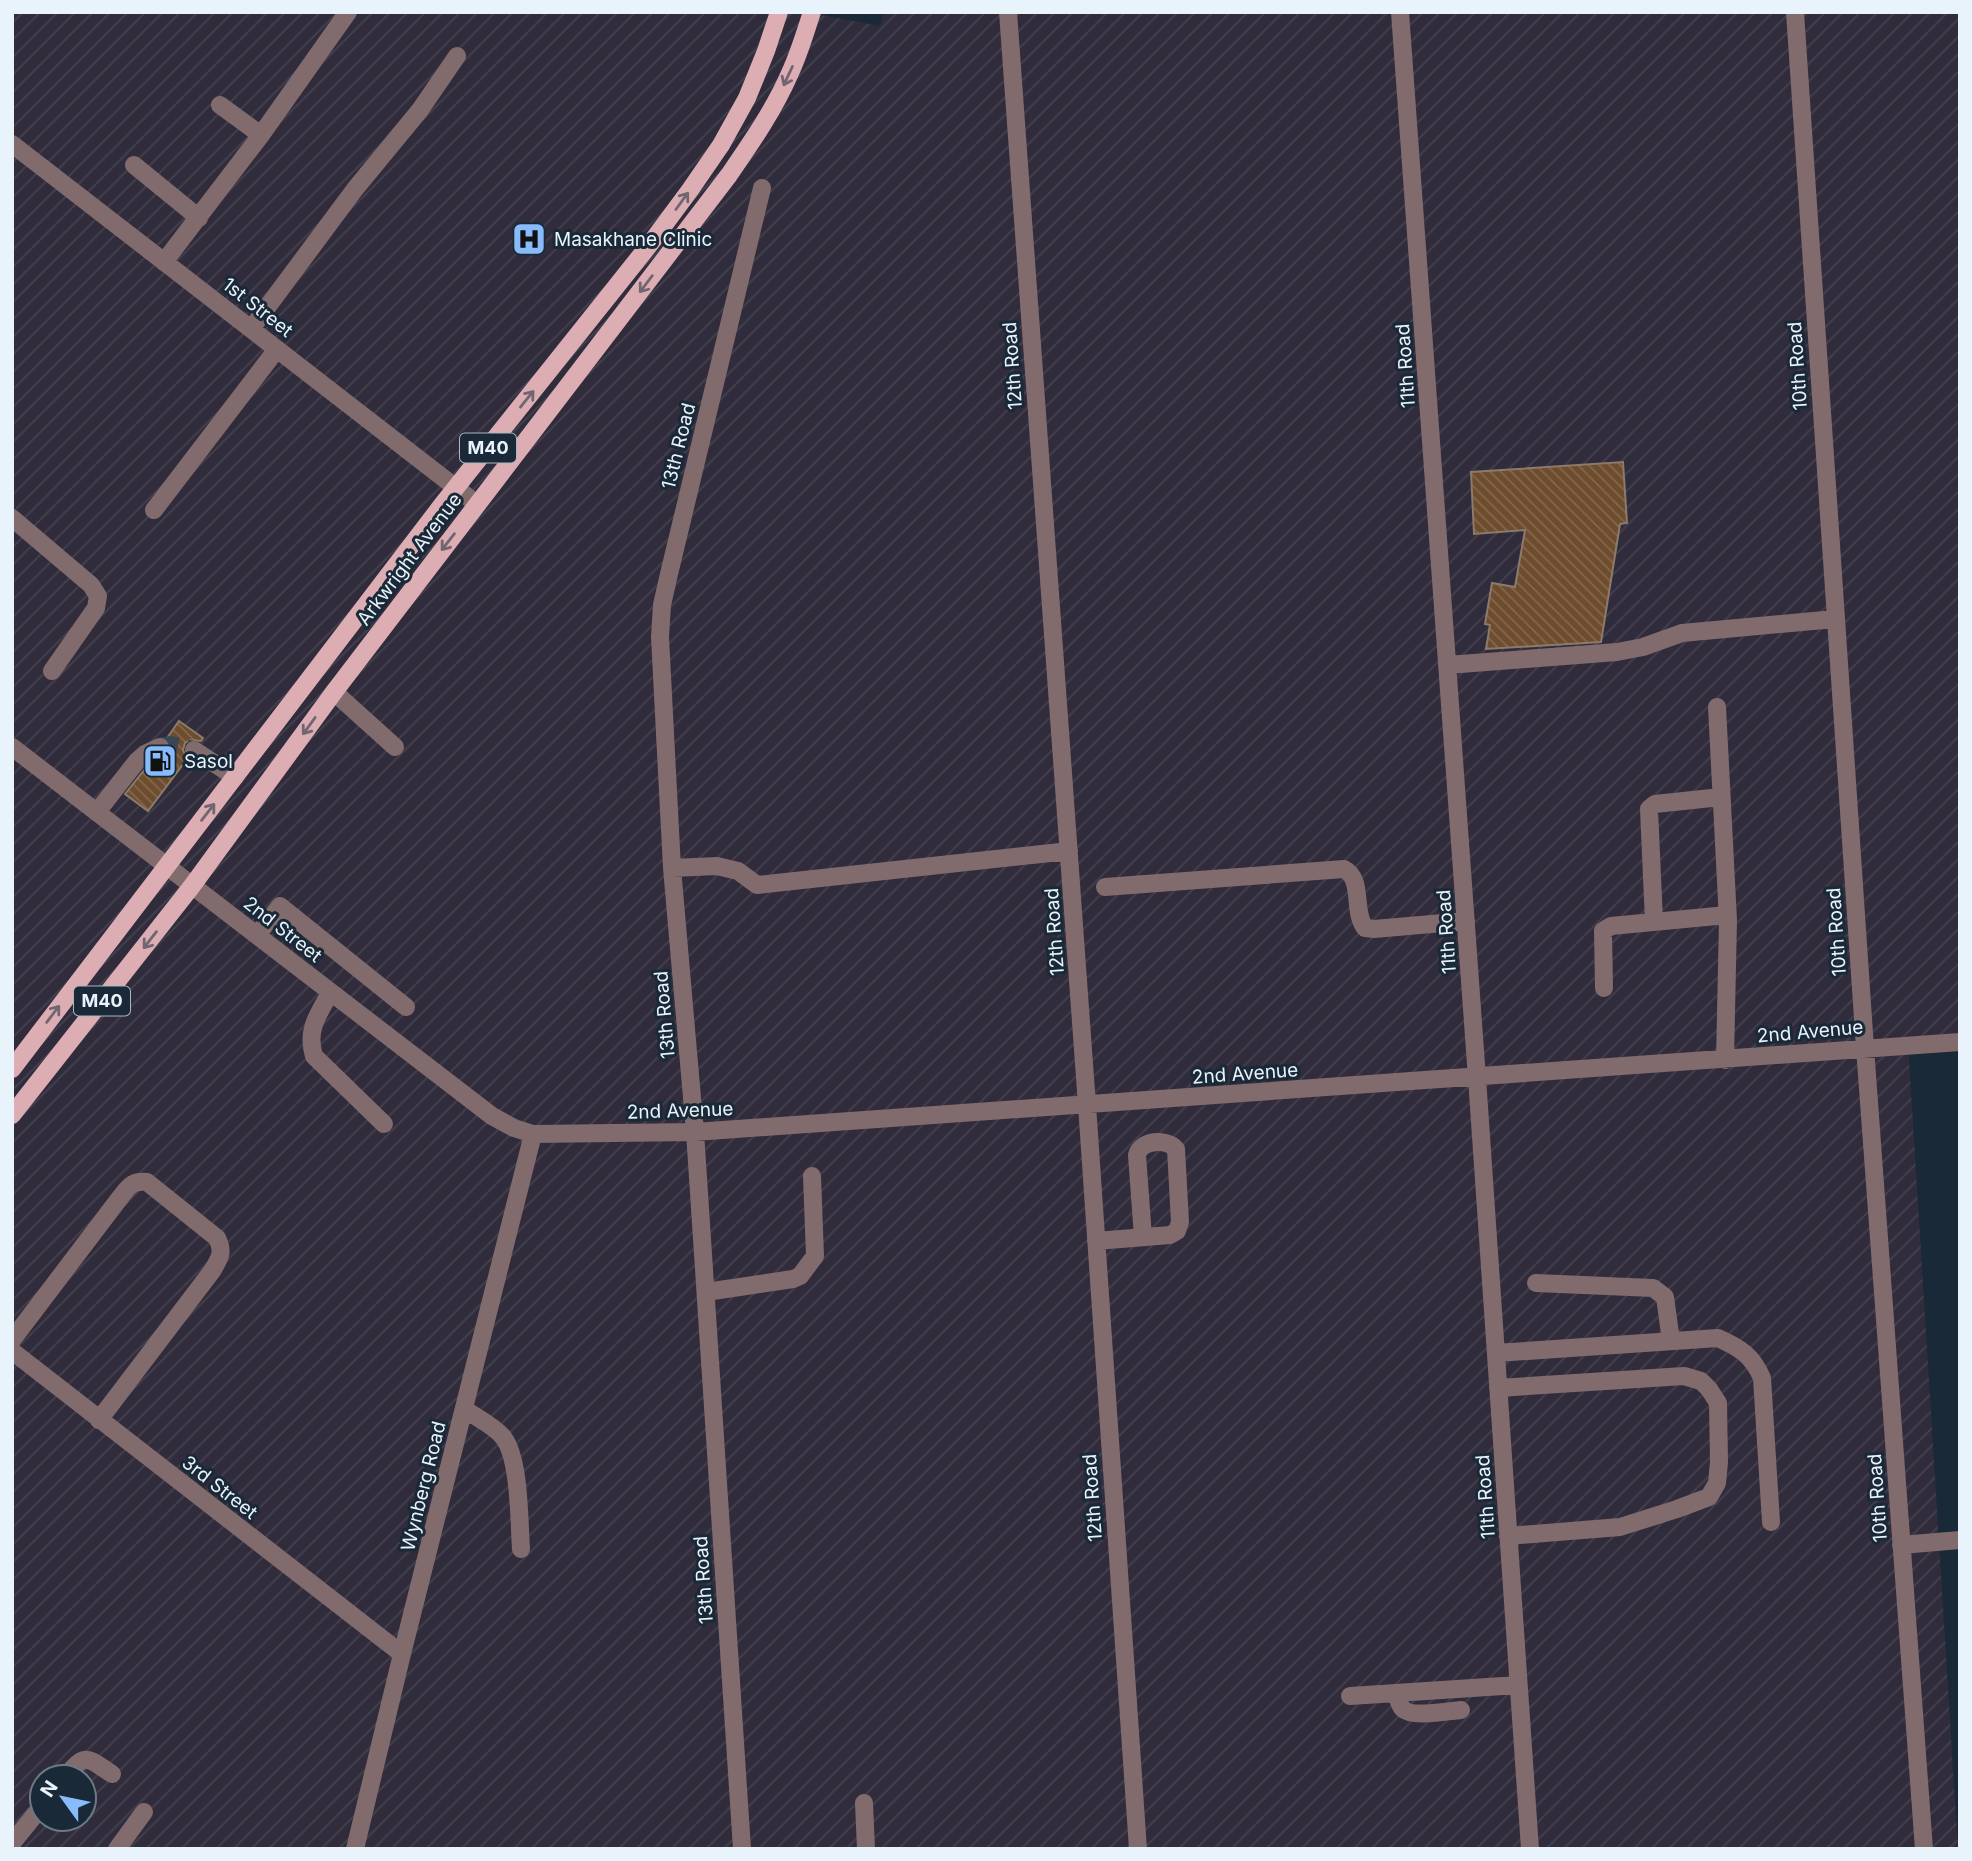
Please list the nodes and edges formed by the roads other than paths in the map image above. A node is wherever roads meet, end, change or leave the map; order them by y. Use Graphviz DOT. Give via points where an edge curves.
graph roads {
  1 [pos="348,12"];
  2 [pos="779,12"];
  3 [pos="812,12"];
  4 [pos="1008,12"];
  5 [pos="1400,12"];
  6 [pos="1795,12"];
  7 [pos="457,56"];
  8 [pos="220,105"];
  9 [pos="261,135"];
  10 [pos="12,144"];
  11 [pos="134,165"];
  12 [pos="762,188"];
  13 [pos="198,218"];
  14 [pos="164,262"];
  15 [pos="251,329"];
  16 [pos="278,349"];
  17 [pos="456,488"];
  18 [pos="477,504"];
  19 [pos="154,510"];
  20 [pos="12,518"];
  21 [pos="1835,619"];
  22 [pos="1447,665"];
  23 [pos="52,671"];
  24 [pos="334,692"];
  25 [pos="1717,707"];
  26 [pos="160,747"];
  27 [pos="395,747"];
  28 [pos="13,750"];
  29 [pos="194,750"];
  30 [pos="235,777"];
  31 [pos="1721,797"];
  32 [pos="97,812"];
  33 [pos="1069,850"];
  34 [pos="166,866"];
  35 [pos="672,868"];
  36 [pos="192,886"];
  37 [pos="1105,887"];
  38 [pos="1727,915"];
  39 [pos="1466,922"];
  40 [pos="1654,922"];
  41 [pos="257,936"];
  42 [pos="1604,988"];
  43 [pos="330,993"];
  44 [pos="405,1007"];
  45 [pos="1960,1042"];
  46 [pos="1864,1048"];
  47 [pos="1725,1060"];
  48 [pos="12,1069"];
  49 [pos="1477,1078"];
  50 [pos="1087,1105"];
  51 [pos="12,1115"];
  52 [pos="384,1124"];
  53 [pos="695,1132"];
  54 [pos="533,1134"];
  55 [pos="812,1176"];
  56 [pos="1143,1237"];
  57 [pos="1096,1241"];
  58 [pos="1536,1283"];
  59 [pos="706,1292"];
  60 [pos="12,1340"];
  61 [pos="1671,1341"];
  62 [pos="12,1352"];
  63 [pos="1496,1353"];
  64 [pos="1498,1388"];
  65 [pos="464,1409"];
  66 [pos="99,1420"];
  67 [pos="1771,1522"];
  68 [pos="1508,1536"];
  69 [pos="1960,1541"];
  70 [pos="1901,1545"];
  71 [pos="521,1549"];
  72 [pos="402,1654"];
  73 [pos="1518,1685"];
  74 [pos="1396,1693"];
  75 [pos="1350,1696"];
  76 [pos="1461,1710"];
  77 [pos="77,1763"];
  78 [pos="96,1763"];
  79 [pos="98,1765"];
  80 [pos="112,1774"];
  81 [pos="864,1803"];
  82 [pos="144,1812"];
  83 [pos="28,1823"];
  84 [pos="12,1843"];
  85 [pos="117,1849"];
  86 [pos="355,1849"];
  87 [pos="742,1849"];
  88 [pos="866,1849"];
  89 [pos="1138,1849"];
  90 [pos="1530,1849"];
  91 [pos="1924,1849"];
  1 -- 9 [label="street"];
  17 -- 2 [label="main road, Arkwright Avenue / M40, one-way" via="642,255 721,145 747,98"];
  3 -- 18 [label="main road, Arkwright Avenue / M40, one-way" via="790,74 749,147"];
  4 -- 33 [label="street, 12th Road"];
  5 -- 22 [label="street, 11th Road"];
  6 -- 21 [label="street, 10th Road"];
  7 -- 15 [label="street"];
  8 -- 9 [label="street"];
  9 -- 13 [label="street"];
  10 -- 14 [label="street, 1st Street"];
  11 -- 13 [label="street"];
  12 -- 35 [label="street, 13th Road" via="662,605"];
  13 -- 14 [label="street"];
  14 -- 15 [label="street, 1st Street"];
  15 -- 16 [label="street, 1st Street"];
  16 -- 17 [label="street, 1st Street"];
  16 -- 19 [label="street"];
  17 -- 18 [label="street, 1st Street"];
  17 -- 30 [label="main road, Arkwright Avenue / M40"];
  18 -- 24 [label="main road, Arkwright Avenue / M40, one-way"];
  20 -- 23 [label="street" via="91,584 98,596 96,608"];
  21 -- 22 [label="street" via="1682,634 1617,652"];
  21 -- 46 [label="street, 10th Road"];
  22 -- 39 [label="street, 11th Road"];
  24 -- 27 [label="street"];
  24 -- 36 [label="main road, Arkwright Avenue / M40, one-way"];
  25 -- 31 [label="street"];
  26 -- 32 [label="street" via="137,761"];
  28 -- 32 [label="street, 2nd Street"];
  29 -- 30 [label="street"];
  34 -- 30 [label="main road, Arkwright Avenue / M40, one-way"];
  31 -- 38 [label="street"];
  31 -- 40 [label="street" via="1655,804 1649,809"];
  32 -- 34 [label="street, 2nd Street"];
  33 -- 35 [label="street" via="757,885 738,871 717,866"];
  33 -- 50 [label="street, 12th Road"];
  34 -- 36 [label="street, 2nd Street"];
  48 -- 34 [label="main road, Arkwright Avenue / M40, one-way"];
  35 -- 53 [label="street, 13th Road"];
  36 -- 41 [label="street, 2nd Street"];
  36 -- 51 [label="main road, Arkwright Avenue / M40, one-way"];
  37 -- 39 [label="street" via="1344,869 1354,879 1360,922 1365,928"];
  38 -- 40 [label="street"];
  38 -- 47 [label="street"];
  39 -- 49 [label="street, 11th Road"];
  40 -- 42 [label="street" via="1611,926 1603,931"];
  41 -- 43 [label="street, 2nd Street"];
  41 -- 44 [label="street" via="280,906"];
  43 -- 52 [label="street" via="311,1031 314,1056"];
  43 -- 54 [label="street, 2nd Street" via="492,1116"];
  45 -- 46 [label="street, 2nd Avenue"];
  46 -- 47 [label="street, 2nd Avenue"];
  46 -- 70 [label="street, 10th Road"];
  47 -- 49 [label="street, 2nd Avenue"];
  49 -- 50 [label="street, 2nd Avenue"];
  49 -- 63 [label="street, 11th Road"];
  50 -- 53 [label="street, 2nd Avenue"];
  50 -- 57 [label="street, 12th Road"];
  53 -- 54 [label="street, 2nd Avenue"];
  53 -- 59 [label="street, 13th Road"];
  54 -- 65 [label="street, Wynberg Road"];
  55 -- 59 [label="street" via="815,1256 800,1276"];
  56 -- 56 [label="street" via="1170,1235 1180,1222 1177,1149 1166,1142 1144,1144 1137,1156"];
  56 -- 57 [label="street"];
  57 -- 89 [label="street, 12th Road"];
  58 -- 61 [label="street" via="1653,1289 1665,1297"];
  59 -- 87 [label="street, 13th Road"];
  60 -- 66 [label="street" via="119,1199 138,1181 147,1182 217,1238 221,1247 212,1271"];
  61 -- 63 [label="street"];
  61 -- 67 [label="street" via="1718,1338 1735,1345 1757,1366 1762,1378"];
  62 -- 66 [label="street, 3rd Street"];
  63 -- 64 [label="street, 11th Road"];
  64 -- 68 [label="street, 11th Road"];
  64 -- 68 [label="street" via="1684,1376 1701,1381 1718,1403 1717,1483 1709,1497 1620,1527"];
  65 -- 71 [label="street" via="501,1435 510,1448"];
  65 -- 72 [label="street, Wynberg Road"];
  66 -- 72 [label="street, 3rd Street"];
  68 -- 73 [label="street, 11th Road"];
  69 -- 70 [label="street"];
  70 -- 91 [label="street, 10th Road"];
  72 -- 86 [label="street, Wynberg Road"];
  73 -- 74 [label="street"];
  73 -- 90 [label="street, 11th Road"];
  74 -- 75 [label="street"];
  74 -- 76 [label="street" via="1404,1711 1413,1714"];
  77 -- 78 [label="street" via="84,1759"];
  79 -- 80 [label="street"];
  81 -- 88 [label="street"];
  82 -- 85 [label="street"];
  83 -- 84 [label="street"];
}
